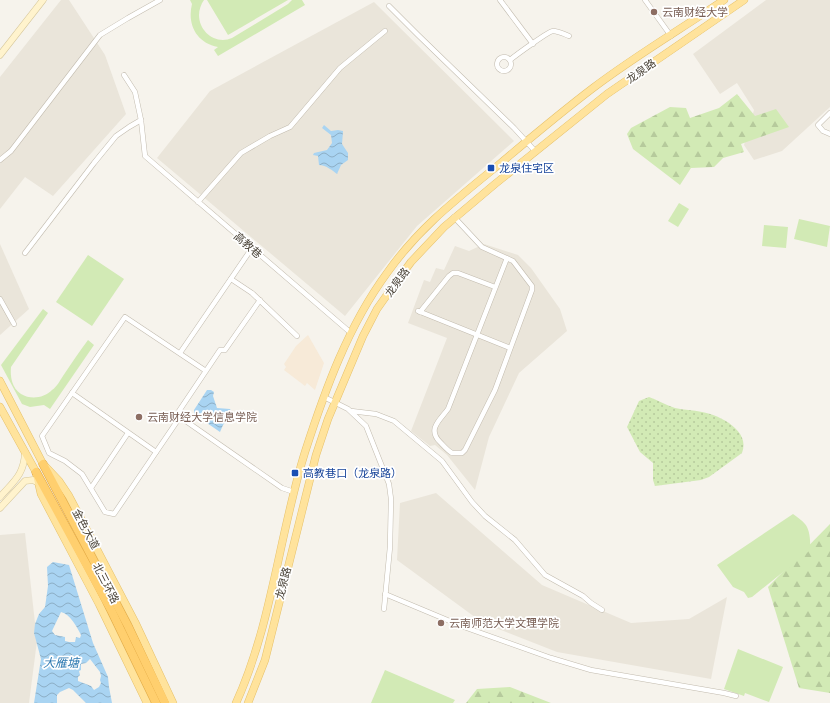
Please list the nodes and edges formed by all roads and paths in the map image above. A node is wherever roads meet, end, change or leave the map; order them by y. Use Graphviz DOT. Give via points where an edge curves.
graph roads {
  1 [pos="43,0"];
  2 [pos="160,0"];
  3 [pos="500,0"];
  4 [pos="645,0"];
  5 [pos="724,0"];
  6 [pos="744,0"];
  7 [pos="389,6"];
  8 [pos="385,31"];
  9 [pos="569,36"];
  10 [pos="671,36"];
  11 [pos="533,44"];
  12 [pos="0,55"];
  13 [pos="510,60"];
  14 [pos="124,75"];
  15 [pos="830,113"];
  16 [pos="141,120"];
  17 [pos="830,134"];
  18 [pos="526,141"];
  19 [pos="535,151"];
  20 [pos="0,160"];
  21 [pos="198,202"];
  22 [pos="454,217"];
  23 [pos="252,248"];
  24 [pos="26,253"];
  25 [pos="507,258"];
  26 [pos="231,279"];
  27 [pos="495,287"];
  28 [pos="0,299"];
  29 [pos="260,300"];
  30 [pos="14,324"];
  31 [pos="351,333"];
  32 [pos="477,335"];
  33 [pos="297,336"];
  34 [pos="510,348"];
  35 [pos="180,353"];
  36 [pos="206,371"];
  37 [pos="0,381"];
  38 [pos="72,393"];
  39 [pos="324,397"];
  40 [pos="336,403"];
  41 [pos="0,407"];
  42 [pos="350,411"];
  43 [pos="180,418"];
  44 [pos="128,433"];
  45 [pos="25,452"];
  46 [pos="156,452"];
  47 [pos="43,464"];
  48 [pos="36,472"];
  49 [pos="38,482"];
  50 [pos="45,488"];
  51 [pos="91,488"];
  52 [pos="294,492"];
  53 [pos="0,497"];
  54 [pos="0,508"];
  55 [pos="386,594"];
  56 [pos="384,609"];
  57 [pos="602,610"];
  58 [pos="736,696"];
  59 [pos="147,703"];
  60 [pos="156,703"];
  61 [pos="165,703"];
  62 [pos="173,703"];
  63 [pos="236,703"];
  64 [pos="248,703"];
  1 -- 12 [label="street"];
  2 -- 20 [label="street" via="100,36 11,152"];
  3 -- 11 [label="street"];
  4 -- 10 [label="street"];
  5 -- 10 [label="main road, 龙泉路"];
  6 -- 19 [label="main road, 龙泉路" via="607,94"];
  7 -- 18 [label="street"];
  8 -- 21 [label="street" via="340,68 290,126 241,153"];
  9 -- 11 [label="street" via="552,31"];
  10 -- 18 [label="main road, 龙泉路" via="594,87"];
  11 -- 13 [label="street"];
  14 -- 16 [label="street" via="136,92"];
  15 -- 17 [label="street" via="818,125"];
  16 -- 21 [label="street, 高教巷" via="145,156"];
  16 -- 24 [label="street" via="116,136"];
  18 -- 19 [label="street"];
  18 -- 31 [label="main road, 龙泉路" via="445,208 412,241 367,302"];
  19 -- 22 [label="main road, 龙泉路"];
  21 -- 23 [label="street, 高教巷"];
  22 -- 25 [label="street" via="482,247"];
  22 -- 40 [label="main road, 龙泉路" via="411,262 377,309 354,356"];
  23 -- 26 [label="street"];
  23 -- 31 [label="street, 高教巷"];
  25 -- 27 [label="street"];
  25 -- 34 [label="street" via="514,261 532,286"];
  26 -- 29 [label="street"];
  26 -- 35 [label="street"];
  27 -- 32 [label="street"];
  27 -- 32 [label="street" via="453,273 419,311"];
  28 -- 30 [label="street"];
  29 -- 33 [label="street"];
  29 -- 36 [label="street" via="225,350 220,350"];
  31 -- 39 [label="main road, 龙泉路"];
  32 -- 34 [label="street"];
  32 -- 34 [label="street" via="448,409 434,429 435,438 452,453 462,453 465,450 495,390"];
  35 -- 36 [label="street"];
  35 -- 38 [label="street" via="125,317"];
  36 -- 43 [label="street" via="179,411"];
  37 -- 47 [label="main road, 金色大道"];
  38 -- 44 [label="street"];
  38 -- 51 [label="street" via="42,436 49,453 82,474"];
  39 -- 40 [label="street"];
  39 -- 52 [label="main road, 龙泉路"];
  40 -- 42 [label="street"];
  40 -- 64 [label="main road, 龙泉路" via="316,454 264,660"];
  41 -- 45 [label="main road"];
  42 -- 55 [label="street" via="366,426 389,484 392,499"];
  42 -- 57 [label="street" via="376,414 394,421 442,461 472,502 515,540 545,574"];
  43 -- 46 [label="street"];
  43 -- 52 [label="street" via="282,488"];
  44 -- 46 [label="street"];
  44 -- 51 [label="street"];
  45 -- 48 [label="main road"];
  45 -- 53 [label="street" via="20,474"];
  46 -- 51 [label="street" via="114,514 105,512"];
  47 -- 61 [label="highway, 北三环路" via="128,626"];
  47 -- 62 [label="main road, 金色大道" via="66,492 128,609"];
  48 -- 49 [label="main road"];
  48 -- 50 [label="highway, 北三环路"];
  49 -- 50 [label="street"];
  49 -- 54 [label="street" via="23,482"];
  49 -- 59 [label="main road" via="41,494"];
  50 -- 60 [label="highway, 北三环路" via="111,610"];
  52 -- 63 [label="main road, 龙泉路" via="262,630"];
  55 -- 56 [label="street"];
  55 -- 58 [label="street" via="464,627 591,670"];
}
